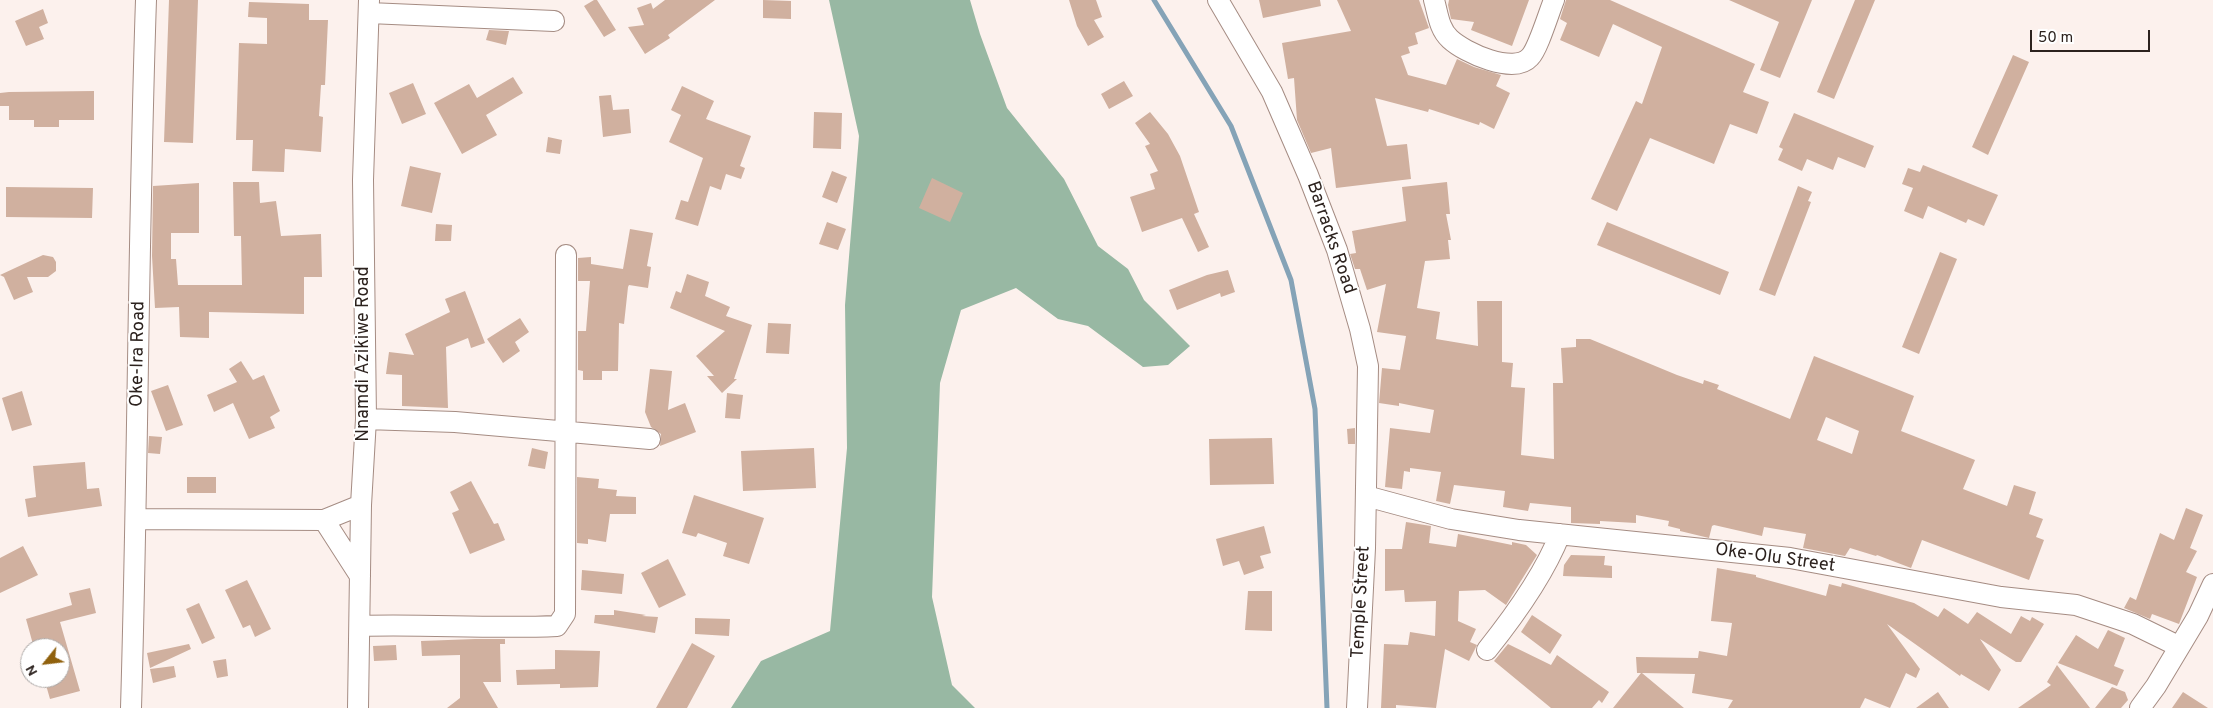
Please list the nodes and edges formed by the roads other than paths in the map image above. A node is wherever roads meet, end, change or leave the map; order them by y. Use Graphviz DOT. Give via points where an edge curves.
graph roads {
  1 [pos="146,0"];
  2 [pos="1218,0"];
  3 [pos="1434,0"];
  4 [pos="1554,0"];
  5 [pos="369,7"];
  6 [pos="554,20"];
  7 [pos="566,255"];
  8 [pos="366,419"];
  9 [pos="564,432"];
  10 [pos="650,439"];
  11 [pos="1366,496"];
  12 [pos="361,505"];
  13 [pos="137,519"];
  14 [pos="324,520"];
  15 [pos="1560,534"];
  16 [pos="360,576"];
  17 [pos="2213,584"];
  18 [pos="360,626"];
  19 [pos="2178,646"];
  20 [pos="1487,650"];
  21 [pos="131,708"];
  22 [pos="358,708"];
  23 [pos="1357,708"];
  24 [pos="2140,708"];
  1 -- 13 [label="street, Oke-Ira Road"];
  2 -- 11 [label="street, Barracks Road" via="1272,92 1337,250 1368,366"];
  3 -- 4 [label="street" via="1441,26 1449,38 1464,48 1508,65 1521,65 1532,56"];
  5 -- 6 [label="street"];
  5 -- 8 [label="street, Nnamdi Azikiwe Road" via="363,180"];
  7 -- 9 [label="street"];
  8 -- 9 [label="street" via="455,422"];
  8 -- 12 [label="street, Nnamdi Azikiwe Road"];
  9 -- 10 [label="street"];
  9 -- 18 [label="street" via="565,614 557,626"];
  11 -- 15 [label="street, Oke-Olu Street" via="1451,519"];
  11 -- 23 [label="street, Temple Street"];
  12 -- 14 [label="street"];
  12 -- 16 [label="street, Nnamdi Azikiwe Road"];
  13 -- 14 [label="street"];
  13 -- 21 [label="street, Oke-Ira Road"];
  14 -- 16 [label="street"];
  15 -- 19 [label="street, Oke-Olu Street" via="1790,558 2001,597 2076,605 2133,624"];
  15 -- 20 [label="street" via="1552,556"];
  16 -- 18 [label="street, Nnamdi Azikiwe Road"];
  17 -- 19 [label="street" via="2198,616"];
  18 -- 22 [label="street, Nnamdi Azikiwe Road"];
  19 -- 24 [label="street"];
}
